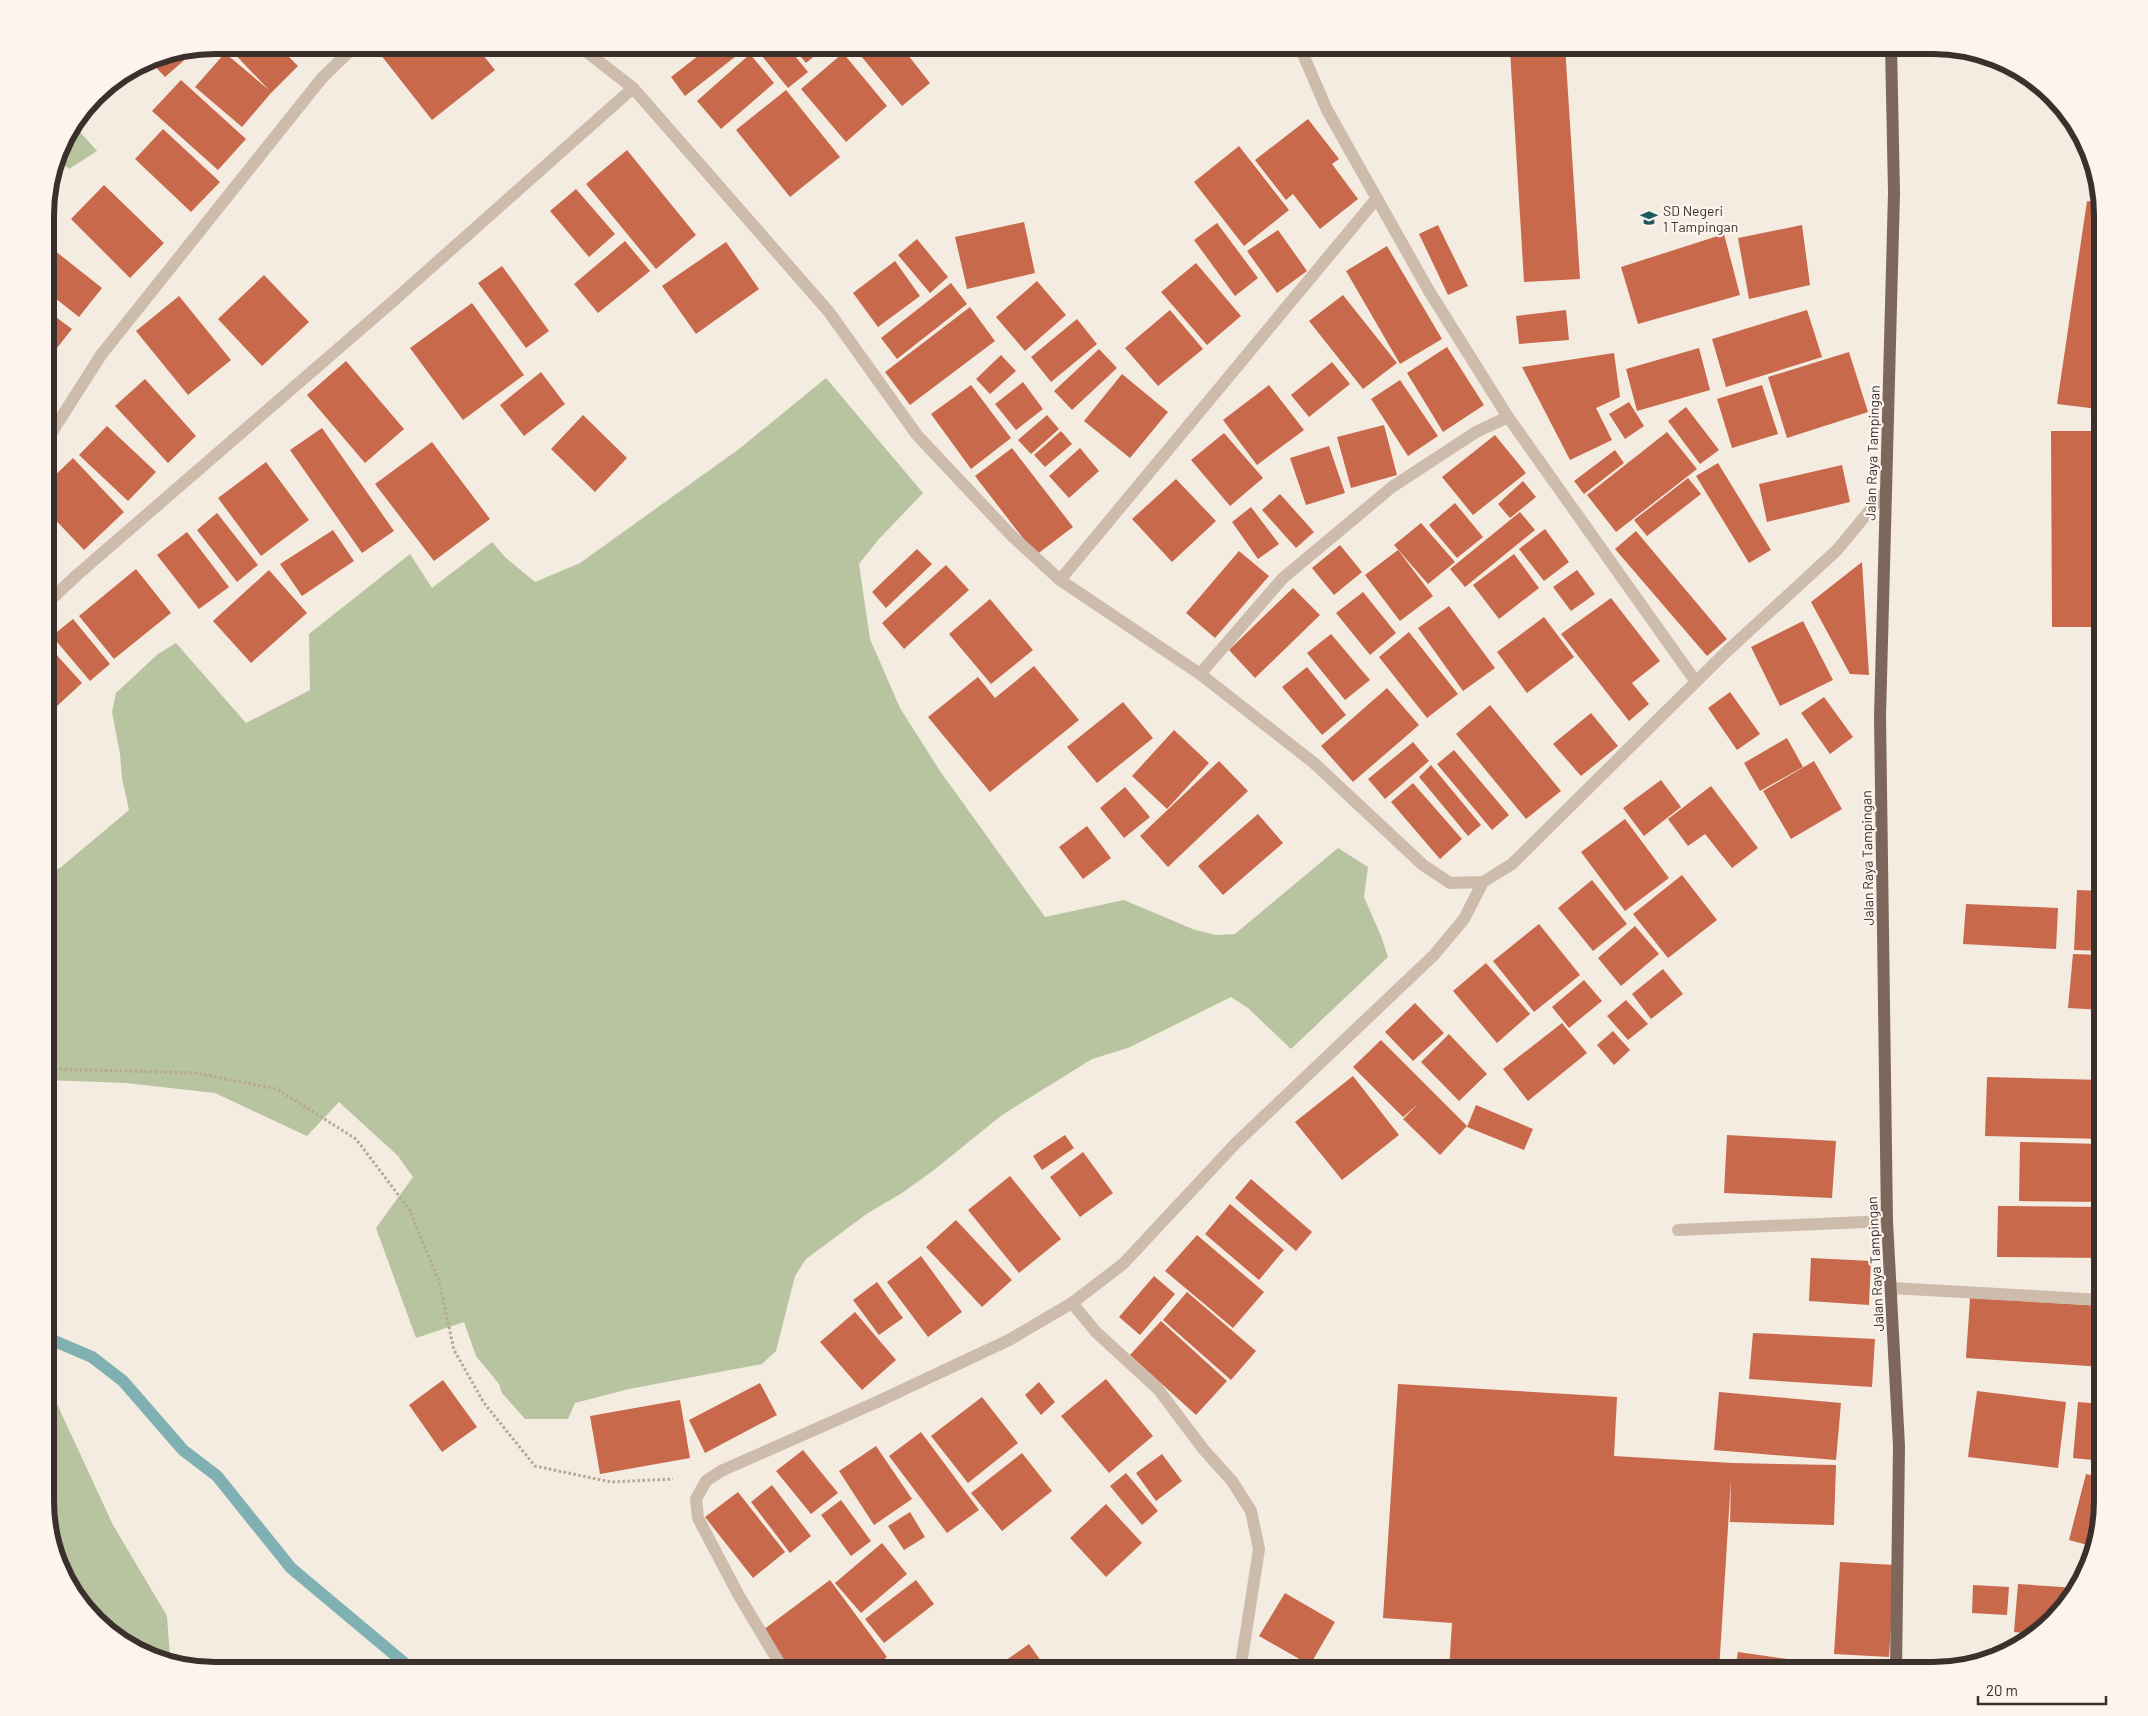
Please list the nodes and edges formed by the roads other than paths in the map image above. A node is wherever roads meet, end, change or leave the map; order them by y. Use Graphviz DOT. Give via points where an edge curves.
graph roads {
  1 [pos="347,54"];
  2 [pos="590,54"];
  3 [pos="1303,54"];
  4 [pos="1891,54"];
  5 [pos="633,88"];
  6 [pos="1377,198"];
  7 [pos="1508,417"];
  8 [pos="54,429"];
  9 [pos="1885,492"];
  10 [pos="1060,580"];
  11 [pos="54,597"];
  12 [pos="1200,674"];
  13 [pos="1696,682"];
  14 [pos="1483,882"];
  15 [pos="1887,1221"];
  16 [pos="1678,1230"];
  17 [pos="1891,1288"];
  18 [pos="2094,1299"];
  19 [pos="1072,1303"];
  20 [pos="779,1662"];
  21 [pos="1241,1662"];
  22 [pos="1896,1662"];
  1 -- 8 [label="street" via="322,78 100,356"];
  2 -- 5 [label="street"];
  3 -- 6 [label="street" via="1327,110"];
  4 -- 9 [label="main road, Jalan Raya Tampingan" via="1894,193"];
  5 -- 10 [label="street" via="829,312 917,435 1011,536"];
  5 -- 11 [label="street" via="391,304"];
  6 -- 7 [label="street" via="1429,291"];
  6 -- 10 [label="street"];
  7 -- 12 [label="street" via="1476,432 1392,488 1283,578"];
  7 -- 13 [label="street"];
  9 -- 13 [label="street" via="1837,550"];
  9 -- 15 [label="main road, Jalan Raya Tampingan" via="1880,716"];
  10 -- 12 [label="street"];
  12 -- 14 [label="street" via="1314,763 1423,865 1450,883"];
  13 -- 14 [label="street" via="1512,864"];
  14 -- 19 [label="street" via="1464,919 1434,955 1236,1142 1124,1264"];
  15 -- 16 [label="street"];
  15 -- 17 [label="main road, Jalan Raya Tampingan"];
  17 -- 18 [label="street"];
  17 -- 22 [label="main road, Jalan Raya Tampingan" via="1899,1446"];
  19 -- 20 [label="street" via="1009,1340 721,1471 706,1481 696,1499 698,1518"];
  19 -- 21 [label="street" via="1096,1332 1158,1388 1204,1450 1232,1481 1250,1511 1259,1549"];
}
